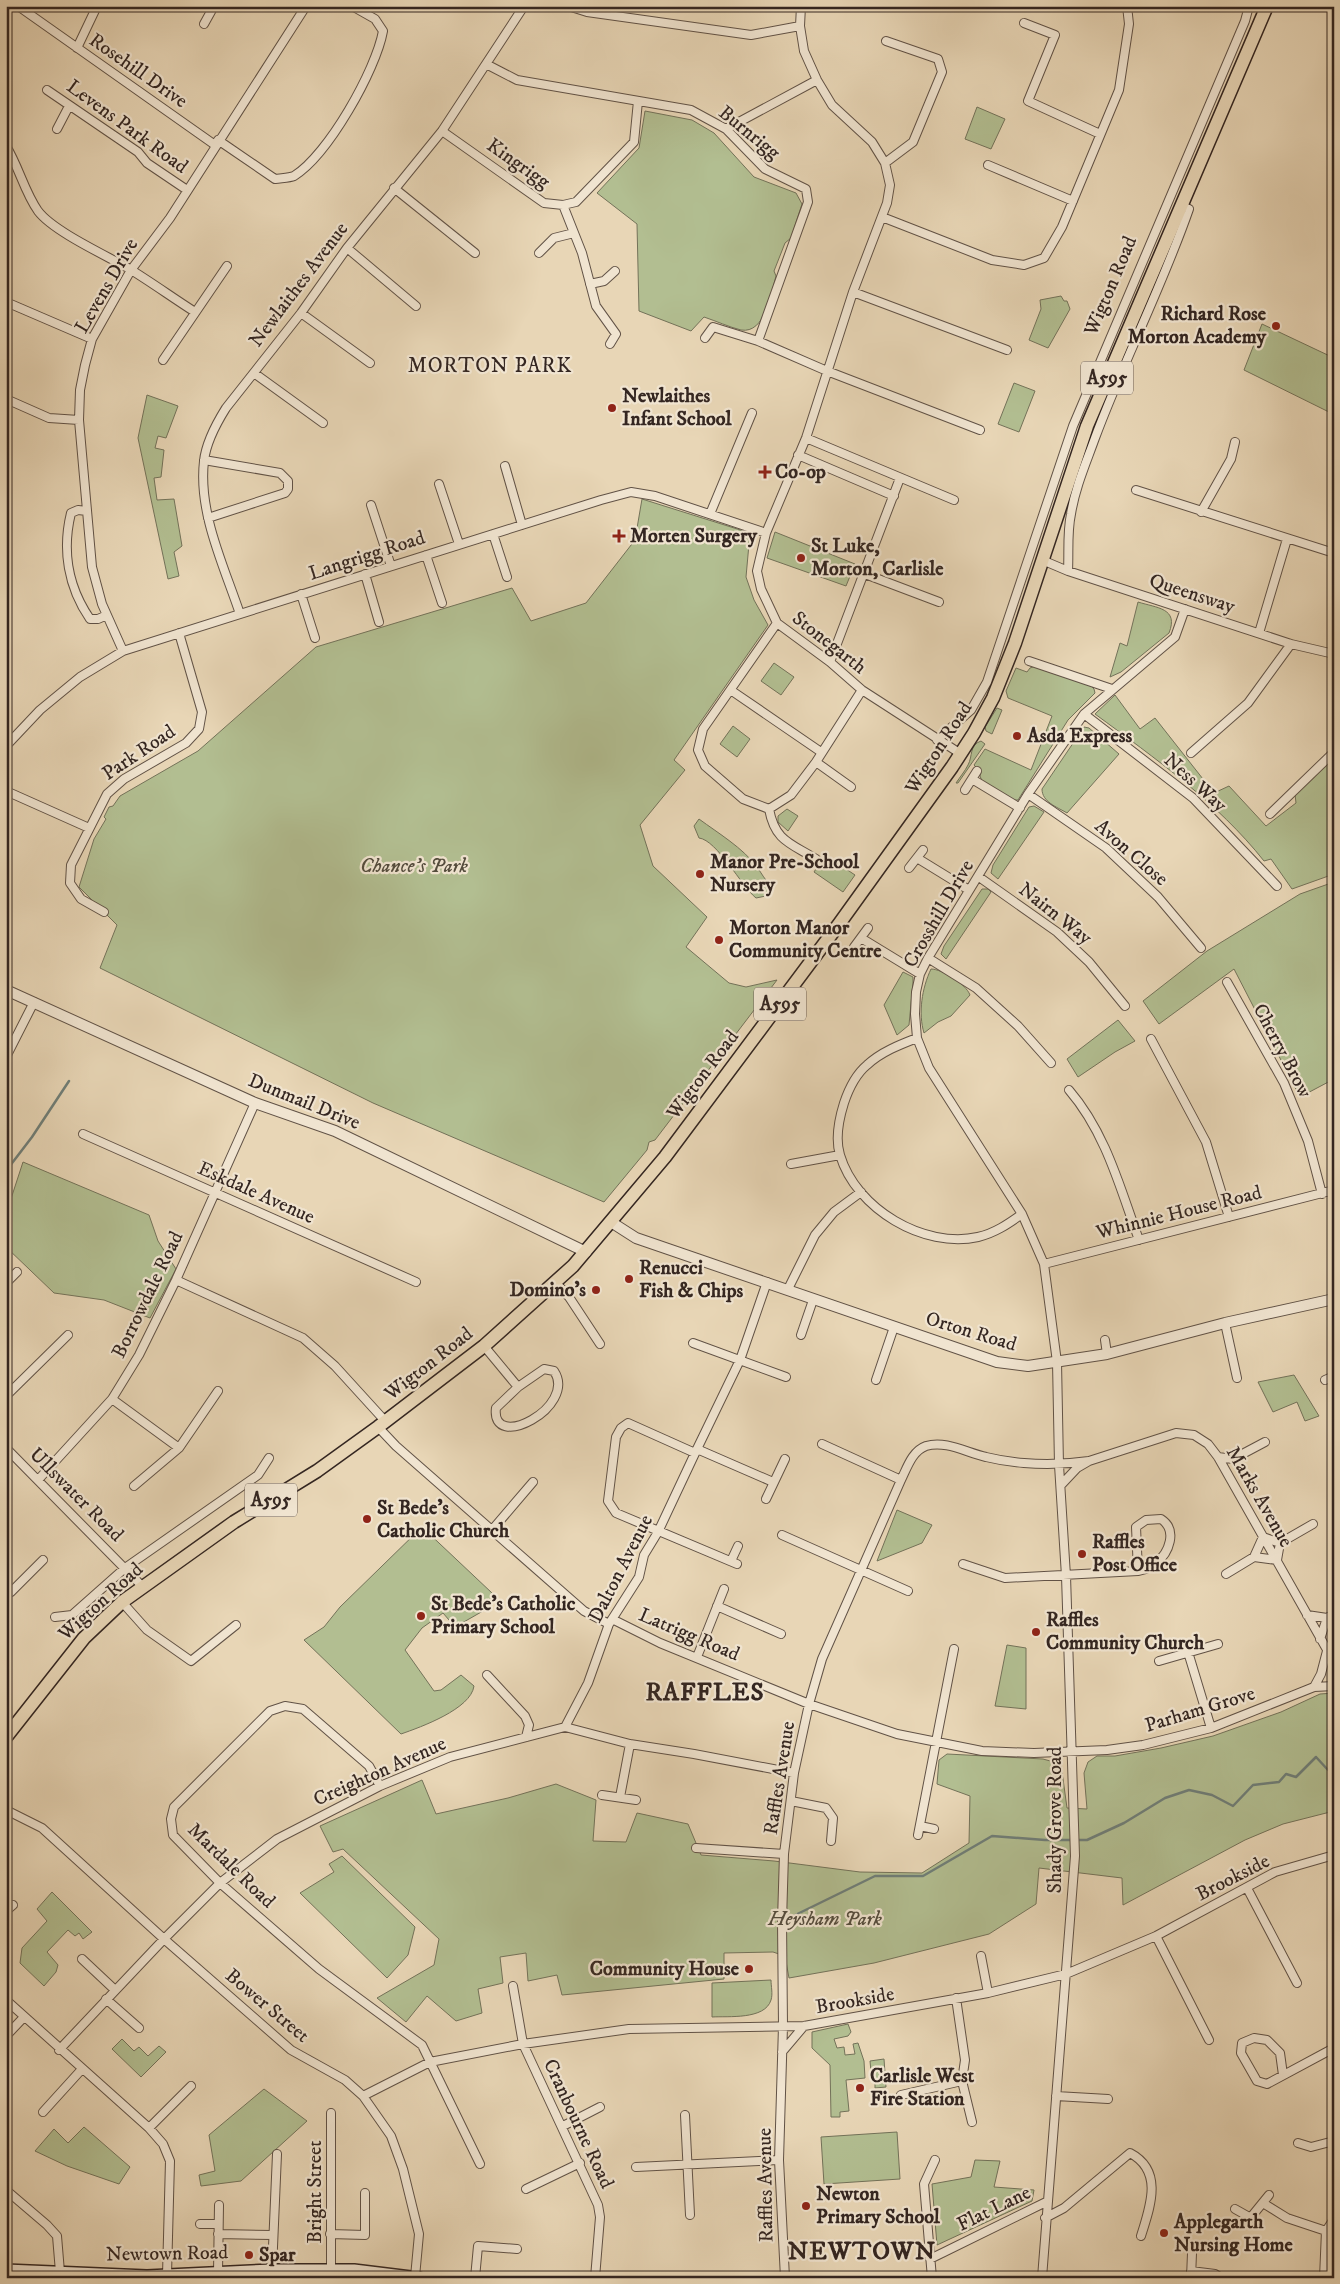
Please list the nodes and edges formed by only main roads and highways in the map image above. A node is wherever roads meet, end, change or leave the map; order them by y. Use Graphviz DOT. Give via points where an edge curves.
graph roads {
  1 [pos="1267,6"];
  2 [pos="6,1737"];
  3 [pos="6,2270"];
  4 [pos="353,2274"];
  5 [pos="127,2276"];
  6 [pos="165,2276"];
  7 [pos="415,2277"];
  8 [pos="419,2278"];
  1 -- 2 [label="main road, Wigton Road / A595" via="1087,426 1002,676 986,713 793,987 612,1222 555,1282 484,1346 382,1424 317,1471 234,1522 122,1602 84,1638"];
  3 -- 5 [label="main road, Newtown Road"];
  4 -- 6 [label="main road, Newtown Road" via="331,2270 272,2270"];
  4 -- 7 [label="main road, Newtown Road"];
  5 -- 6 [label="main road, Newtown Road"];
  7 -- 8 [label="main road, Newtown Road"];
}
